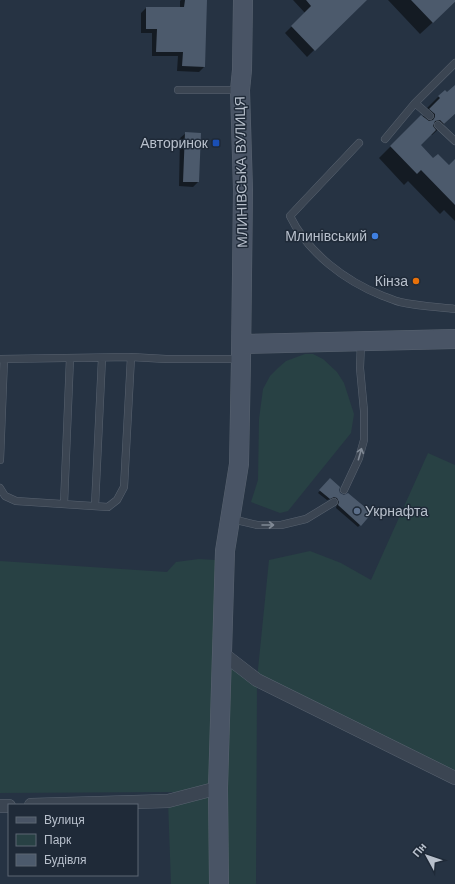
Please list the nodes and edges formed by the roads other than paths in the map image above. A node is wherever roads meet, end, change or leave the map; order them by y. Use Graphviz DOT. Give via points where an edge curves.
graph roads {
  1 [pos="243,0"];
  2 [pos="455,63"];
  3 [pos="178,90"];
  4 [pos="240,90"];
  5 [pos="416,103"];
  6 [pos="430,116"];
  7 [pos="438,125"];
  8 [pos="385,139"];
  9 [pos="455,141"];
  10 [pos="359,143"];
  11 [pos="455,309"];
  12 [pos="455,339"];
  13 [pos="361,340"];
  14 [pos="242,351"];
  15 [pos="132,357"];
  16 [pos="70,358"];
  17 [pos="102,358"];
  18 [pos="2,359"];
  19 [pos="0,460"];
  20 [pos="0,488"];
  21 [pos="344,490"];
  22 [pos="334,502"];
  23 [pos="64,504"];
  24 [pos="95,506"];
  25 [pos="230,518"];
  26 [pos="222,653"];
  27 [pos="455,778"];
  28 [pos="218,788"];
  29 [pos="65,804"];
  30 [pos="219,884"];
  1 -- 4 [label="main road, МЛИНІВСЬКА ВУЛИЦЯ"];
  2 -- 5 [label="lane"];
  3 -- 4 [label="lane"];
  4 -- 14 [label="main road, МЛИНІВСЬКА ВУЛИЦЯ" via="243,190"];
  5 -- 6 [label="lane"];
  5 -- 8 [label="lane"];
  7 -- 9 [label="lane"];
  10 -- 11 [label="lane" via="290,216 296,229 316,253 344,276 371,291 399,302"];
  12 -- 13 [label="main road"];
  13 -- 14 [label="main road"];
  21 -- 13 [label="lane, one-way" via="359,458 364,440"];
  14 -- 15 [label="lane" via="166,359"];
  14 -- 25 [label="main road, МЛИНІВСЬКА ВУЛИЦЯ" via="239,464"];
  15 -- 17 [label="lane"];
  15 -- 24 [label="lane" via="124,487 117,500 108,507"];
  16 -- 17 [label="lane"];
  16 -- 18 [label="lane"];
  16 -- 23 [label="lane"];
  17 -- 24 [label="lane"];
  18 -- 19 [label="lane"];
  20 -- 23 [label="lane" via="5,496 16,501"];
  25 -- 22 [label="lane, one-way" via="257,525 282,525 306,519"];
  23 -- 24 [label="lane"];
  25 -- 26 [label="main road, МЛИНІВСЬКА ВУЛИЦЯ" via="225,551"];
  26 -- 27 [label="street" via="257,680"];
  26 -- 28 [label="main road, МЛИНІВСЬКА ВУЛИЦЯ"];
  28 -- 29 [label="street" via="168,801"];
  28 -- 30 [label="main road, МЛИНІВСЬКА ВУЛИЦЯ"];
}
